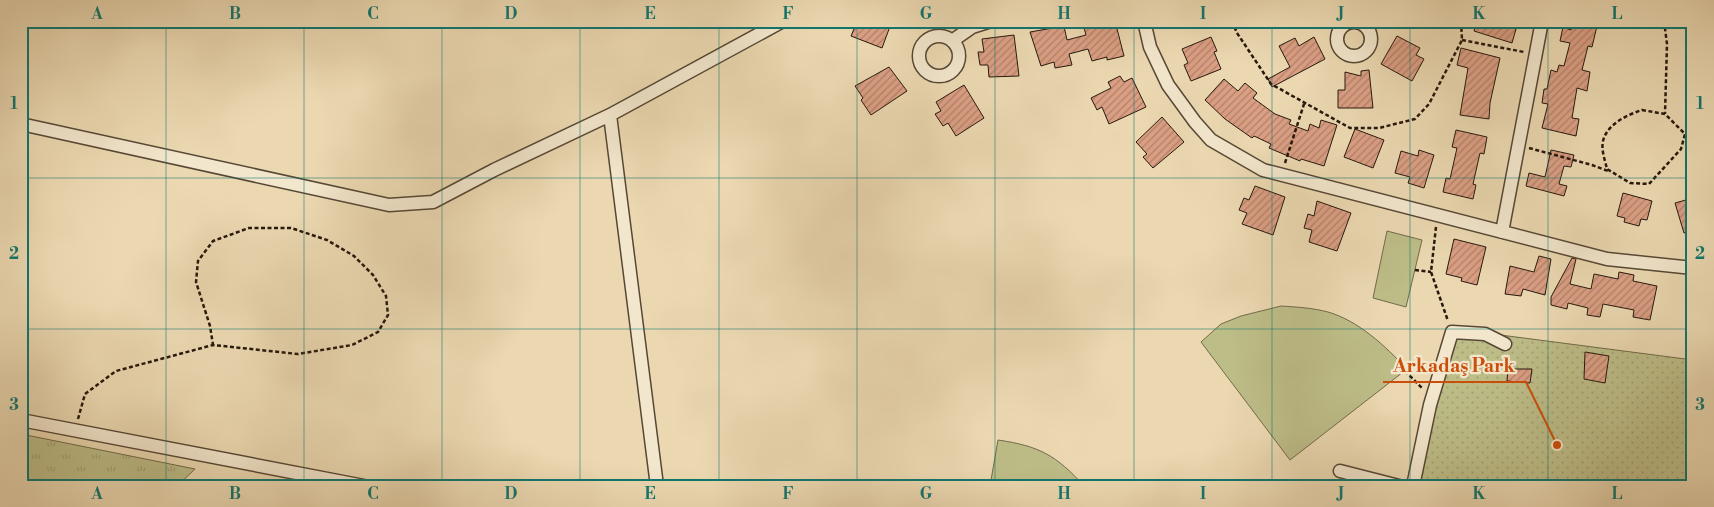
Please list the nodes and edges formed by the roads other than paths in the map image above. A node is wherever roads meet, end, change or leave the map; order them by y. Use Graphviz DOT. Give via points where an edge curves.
graph roads {
  1 [pos="783,21"];
  2 [pos="991,21"];
  3 [pos="1144,21"];
  4 [pos="1542,21"];
  5 [pos="952,41"];
  6 [pos="610,115"];
  7 [pos="21,124"];
  8 [pos="1502,232"];
  9 [pos="1693,268"];
  10 [pos="1505,344"];
  11 [pos="21,420"];
  12 [pos="1340,471"];
  13 [pos="364,486"];
  14 [pos="657,486"];
  15 [pos="1399,486"];
  16 [pos="1413,486"];
  1 -- 6 [label="lane"];
  2 -- 5 [label="lane" via="972,26"];
  3 -- 8 [label="lane" via="1150,47 1168,85 1211,140 1264,170"];
  4 -- 8 [label="lane"];
  6 -- 7 [label="lane" via="433,202 389,205"];
  6 -- 14 [label="lane"];
  8 -- 9 [label="lane" via="1607,259"];
  10 -- 16 [label="lane" via="1485,334 1452,332 1432,400"];
  11 -- 13 [label="lane"];
  12 -- 15 [label="lane"];
}
